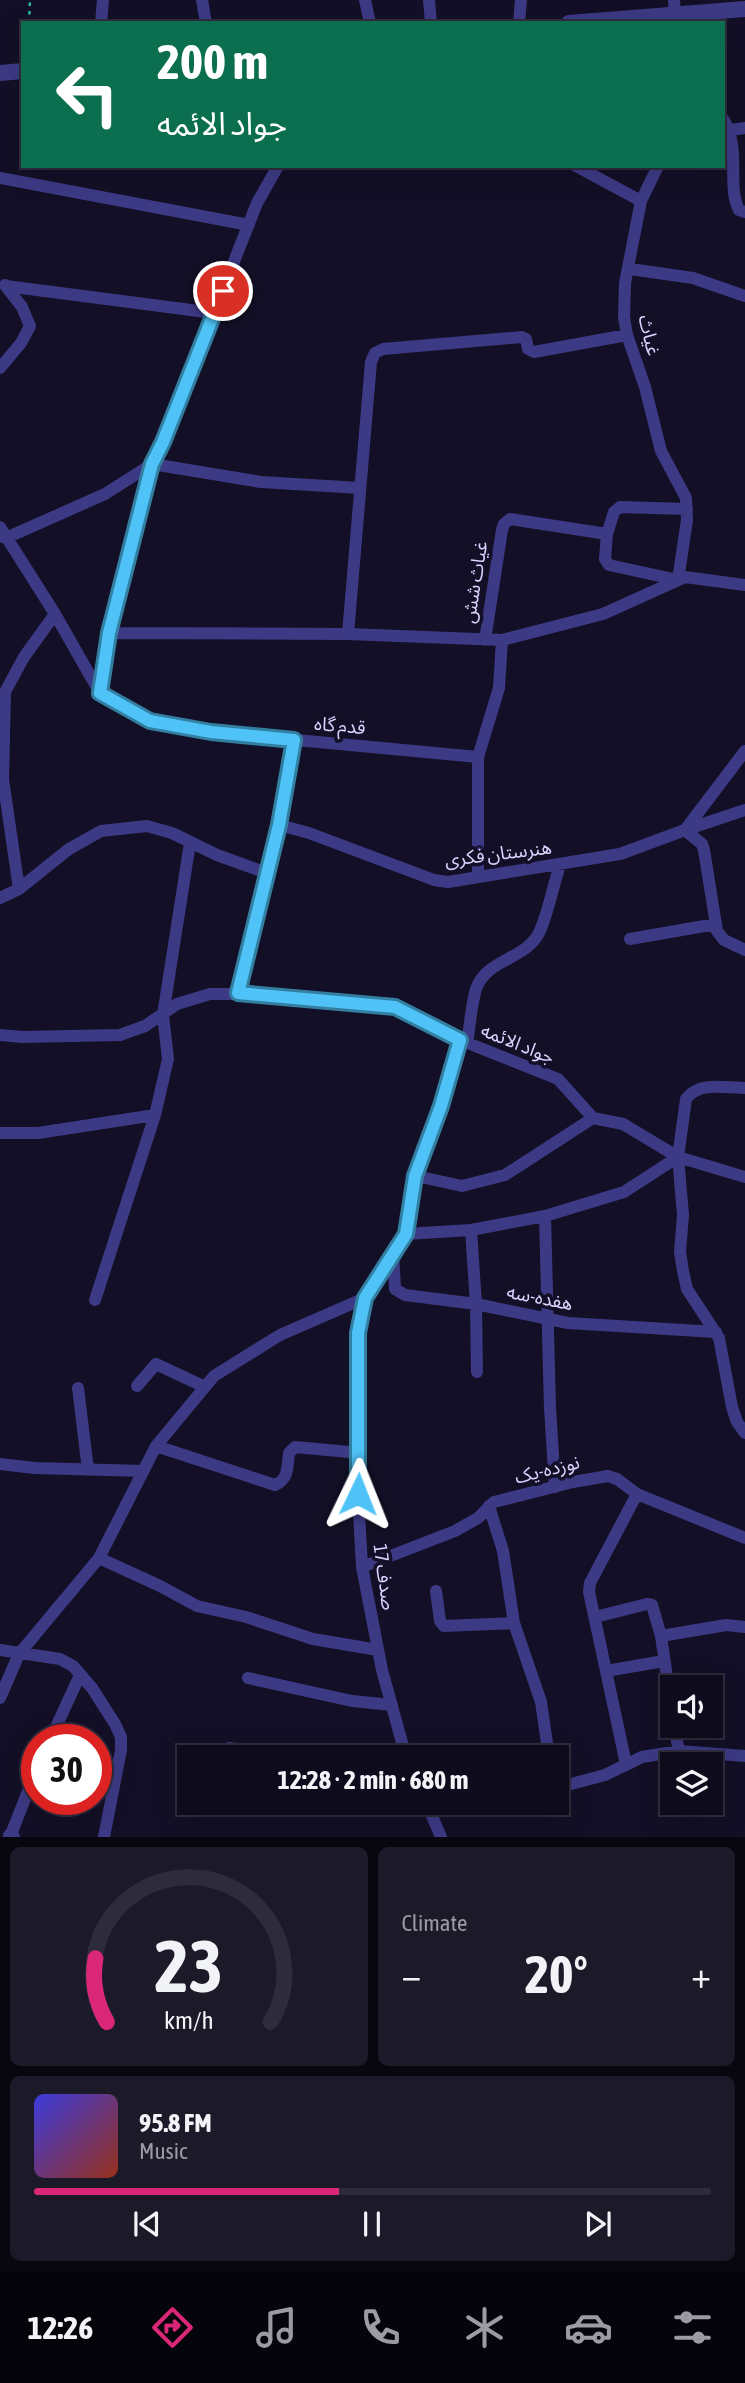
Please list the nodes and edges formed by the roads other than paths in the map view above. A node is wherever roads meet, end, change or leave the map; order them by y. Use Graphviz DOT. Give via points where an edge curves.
graph roads {
  1 [pos="103,0"];
  2 [pos="202,0"];
  3 [pos="365,0"];
  4 [pos="429,0"];
  5 [pos="521,0"];
  6 [pos="675,7"];
  7 [pos="745,9"];
  8 [pos="716,17"];
  9 [pos="101,21"];
  10 [pos="206,21"];
  11 [pos="370,21"];
  12 [pos="431,21"];
  13 [pos="519,21"];
  14 [pos="582,21"];
  15 [pos="21,71"];
  16 [pos="0,73"];
  17 [pos="726,125"];
  18 [pos="745,128"];
  19 [pos="277,168"];
  20 [pos="580,168"];
  21 [pos="657,168"];
  22 [pos="0,178"];
  23 [pos="641,201"];
  24 [pos="745,212"];
  25 [pos="249,225"];
  26 [pos="629,268"];
  27 [pos="3,284"];
  28 [pos="745,296"];
  29 [pos="214,313"];
  30 [pos="626,335"];
  31 [pos="0,368"];
  32 [pos="152,464"];
  33 [pos="360,488"];
  34 [pos="687,509"];
  35 [pos="2,534"];
  36 [pos="607,534"];
  37 [pos="678,580"];
  38 [pos="745,584"];
  39 [pos="55,614"];
  40 [pos="109,633"];
  41 [pos="348,634"];
  42 [pos="485,640"];
  43 [pos="502,640"];
  44 [pos="100,693"];
  45 [pos="294,740"];
  46 [pos="745,751"];
  47 [pos="478,757"];
  48 [pos="745,810"];
  49 [pos="279,825"];
  50 [pos="685,830"];
  51 [pos="190,843"];
  52 [pos="559,865"];
  53 [pos="267,873"];
  54 [pos="478,877"];
  55 [pos="19,889"];
  56 [pos="0,898"];
  57 [pos="716,924"];
  58 [pos="630,939"];
  59 [pos="745,950"];
  60 [pos="238,993"];
  61 [pos="163,1014"];
  62 [pos="0,1034"];
  63 [pos="464,1042"];
  64 [pos="745,1088"];
  65 [pos="155,1115"];
  66 [pos="593,1118"];
  67 [pos="0,1133"];
  68 [pos="678,1157"];
  69 [pos="415,1176"];
  70 [pos="745,1177"];
  71 [pos="545,1216"];
  72 [pos="471,1230"];
  73 [pos="406,1234"];
  74 [pos="393,1253"];
  75 [pos="365,1298"];
  76 [pos="95,1300"];
  77 [pos="476,1304"];
  78 [pos="549,1320"];
  79 [pos="716,1332"];
  80 [pos="477,1372"];
  81 [pos="137,1386"];
  82 [pos="205,1387"];
  83 [pos="78,1388"];
  84 [pos="745,1433"];
  85 [pos="156,1446"];
  86 [pos="360,1453"];
  87 [pos="0,1464"];
  88 [pos="88,1470"];
  89 [pos="143,1471"];
  90 [pos="555,1487"];
  91 [pos="637,1494"];
  92 [pos="489,1506"];
  93 [pos="745,1538"];
  94 [pos="99,1558"];
  95 [pos="362,1567"];
  96 [pos="436,1591"];
  97 [pos="595,1617"];
  98 [pos="514,1623"];
  99 [pos="745,1627"];
  100 [pos="661,1636"];
  101 [pos="0,1650"];
  102 [pos="378,1650"];
  103 [pos="19,1654"];
  104 [pos="664,1661"];
  105 [pos="606,1671"];
  106 [pos="80,1675"];
  107 [pos="666,1675"];
  108 [pos="248,1678"];
  109 [pos="0,1698"];
  110 [pos="392,1705"];
  111 [pos="57,1724"];
  112 [pos="676,1738"];
  113 [pos="403,1745"];
  114 [pos="547,1745"];
  115 [pos="678,1751"];
  116 [pos="745,1756"];
  117 [pos="626,1764"];
  118 [pos="569,1785"];
  119 [pos="21,1810"];
  120 [pos="432,1815"];
  121 [pos="0,1830"];
  122 [pos="11,1837"];
  123 [pos="104,1837"];
  124 [pos="442,1837"];
  1 -- 9 [label="street"];
  2 -- 10 [label="street"];
  3 -- 11 [label="street"];
  4 -- 12 [label="street"];
  5 -- 13 [label="street"];
  6 -- 8 [label="street"];
  6 -- 14 [label="street"];
  7 -- 8 [label="street"];
  15 -- 16 [label="street"];
  17 -- 18 [label="street"];
  17 -- 24 [label="street" via="735,166 734,200"];
  19 -- 25 [label="street"];
  20 -- 23 [label="street"];
  21 -- 23 [label="street, غیاث"];
  22 -- 25 [label="street"];
  23 -- 26 [label="street, غیاث"];
  25 -- 29 [label="street"];
  26 -- 28 [label="street" via="693,278"];
  26 -- 30 [label="street, غیاث"];
  27 -- 29 [label="street"];
  27 -- 31 [label="street" via="22,307 30,326"];
  29 -- 32 [label="street"];
  30 -- 33 [label="street" via="534,352 522,337 375,353"];
  30 -- 34 [label="street, غیاث" via="661,451"];
  32 -- 33 [label="street" via="261,482"];
  32 -- 35 [label="street" via="105,494"];
  32 -- 40 [label="street"];
  33 -- 41 [label="street"];
  34 -- 36 [label="street" via="620,507"];
  34 -- 37 [label="street"];
  35 -- 39 [label="street"];
  36 -- 37 [label="street" via="605,559 609,565"];
  36 -- 42 [label="street, غیاث شش" via="510,519 504,524"];
  37 -- 38 [label="street" via="697,577"];
  37 -- 43 [label="street" via="603,614"];
  39 -- 44 [label="street"];
  39 -- 55 [label="street" via="5,692 3,779"];
  40 -- 41 [label="street"];
  40 -- 44 [label="street"];
  41 -- 42 [label="street"];
  42 -- 43 [label="street"];
  43 -- 47 [label="street" via="499,688"];
  44 -- 45 [label="street, قدم گاه" via="150,721"];
  45 -- 47 [label="street, قدم گاه"];
  45 -- 49 [label="street"];
  46 -- 50 [label="street"];
  47 -- 54 [label="street"];
  48 -- 50 [label="street, هنرستان فکری"];
  49 -- 53 [label="street"];
  49 -- 54 [label="street, هنرستان فکری" via="434,880"];
  50 -- 52 [label="street, هنرستان فکری" via="620,854"];
  50 -- 57 [label="street" via="704,850"];
  51 -- 53 [label="street"];
  51 -- 55 [label="street" via="147,826 101,831 69,849"];
  51 -- 61 [label="street"];
  52 -- 54 [label="street, هنرستان فکری"];
  52 -- 63 [label="street, صدف 17" via="539,934 517,956 484,976 476,988"];
  53 -- 60 [label="street"];
  55 -- 56 [label="street"];
  57 -- 58 [label="street"];
  57 -- 59 [label="street" via="724,940"];
  60 -- 61 [label="street, جواد الائمه" via="191,999"];
  60 -- 63 [label="street, جواد الائمه" via="395,1007"];
  61 -- 62 [label="street, جواد الائمه" via="120,1035"];
  61 -- 65 [label="street" via="167,1059"];
  63 -- 66 [label="street, جواد الائمه" via="558,1079"];
  63 -- 69 [label="street, صدف 17"];
  64 -- 68 [label="street" via="691,1091"];
  65 -- 67 [label="street" via="38,1133"];
  65 -- 76 [label="street"];
  66 -- 68 [label="street" via="623,1124"];
  66 -- 69 [label="street" via="505,1175 462,1186"];
  68 -- 70 [label="street"];
  68 -- 71 [label="street" via="624,1192"];
  68 -- 79 [label="street" via="683,1215 680,1252 687,1289"];
  69 -- 73 [label="street, صدف 17"];
  71 -- 72 [label="street"];
  71 -- 78 [label="street"];
  72 -- 73 [label="street"];
  72 -- 77 [label="street"];
  73 -- 74 [label="street, صدف 17"];
  74 -- 75 [label="street, صدف 17"];
  74 -- 77 [label="street, هفده-سه" via="395,1289 400,1293"];
  75 -- 82 [label="street" via="280,1335 214,1376"];
  75 -- 86 [label="street, صدف 17" via="358,1333"];
  77 -- 78 [label="street, هفده-سه"];
  77 -- 80 [label="street"];
  78 -- 79 [label="street, هفده-سه"];
  78 -- 90 [label="street"];
  79 -- 84 [label="street" via="732,1407"];
  81 -- 82 [label="street" via="156,1364"];
  82 -- 85 [label="street"];
  83 -- 88 [label="street"];
  85 -- 86 [label="street" via="275,1485 286,1476 289,1453 295,1447"];
  85 -- 89 [label="street"];
  86 -- 95 [label="street, صدف 17"];
  87 -- 88 [label="street"];
  88 -- 89 [label="street"];
  89 -- 94 [label="street"];
  90 -- 91 [label="street, نوزده-یک" via="608,1476"];
  90 -- 92 [label="street, نوزده-یک"];
  91 -- 93 [label="street, نوزده-یک"];
  91 -- 97 [label="street" via="590,1583"];
  92 -- 95 [label="street, نوزده-یک" via="454,1531"];
  92 -- 98 [label="street" via="503,1552"];
  94 -- 102 [label="street" via="197,1606 313,1639"];
  94 -- 103 [label="street"];
  95 -- 102 [label="street, صدف 17"];
  96 -- 98 [label="street" via="444,1626"];
  97 -- 100 [label="street" via="652,1605"];
  97 -- 105 [label="street"];
  98 -- 114 [label="street" via="541,1702"];
  99 -- 100 [label="street" via="726,1625"];
  100 -- 104 [label="street"];
  101 -- 103 [label="street"];
  102 -- 110 [label="street, صدف 17"];
  103 -- 106 [label="street" via="60,1659"];
  103 -- 109 [label="street"];
  104 -- 105 [label="street"];
  104 -- 107 [label="street"];
  105 -- 117 [label="street"];
  106 -- 111 [label="street"];
  106 -- 123 [label="street" via="121,1737"];
  108 -- 110 [label="street"];
  110 -- 113 [label="street, صدف 17"];
  112 -- 115 [label="street"];
  115 -- 116 [label="street"];
  115 -- 117 [label="street"];
  117 -- 118 [label="street"];
  119 -- 122 [label="street"];
  120 -- 124 [label="street"];
  121 -- 122 [label="street"];
}
